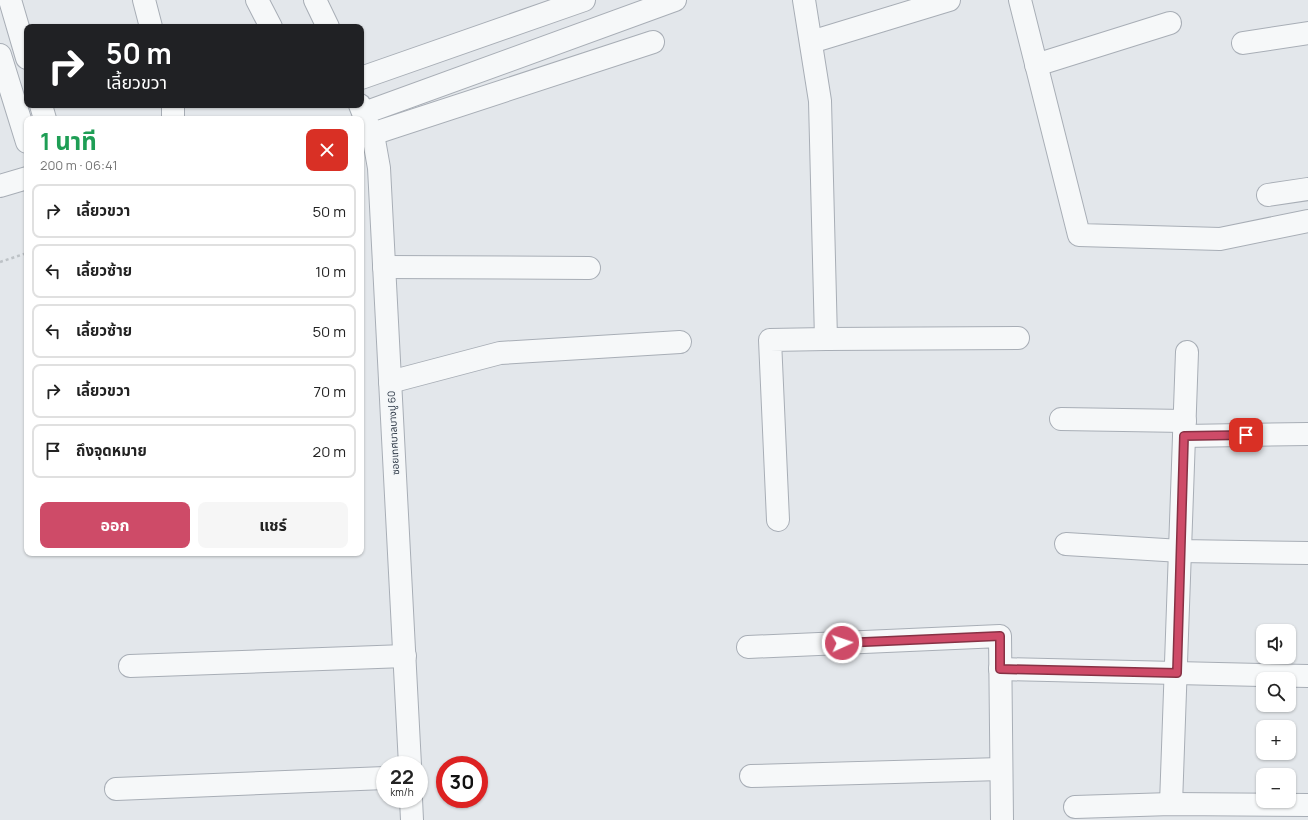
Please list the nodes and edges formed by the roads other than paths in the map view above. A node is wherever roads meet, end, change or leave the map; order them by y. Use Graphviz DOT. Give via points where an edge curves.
graph roads {
  1 [pos="10,0"];
  2 [pos="144,0"];
  3 [pos="257,0"];
  4 [pos="315,0"];
  5 [pos="584,0"];
  6 [pos="675,0"];
  7 [pos="804,0"];
  8 [pos="950,0"];
  9 [pos="1020,0"];
  10 [pos="1170,23"];
  11 [pos="150,24"];
  12 [pos="269,24"];
  13 [pos="327,24"];
  14 [pos="1308,33"];
  15 [pos="653,42"];
  16 [pos="811,42"];
  17 [pos="1243,43"];
  18 [pos="24,48"];
  19 [pos="24,55"];
  20 [pos="1,57"];
  21 [pos="1036,65"];
  22 [pos="364,77"];
  23 [pos="362,109"];
  24 [pos="24,132"];
  25 [pos="372,134"];
  26 [pos="24,179"];
  27 [pos="0,186"];
  28 [pos="1308,189"];
  29 [pos="1268,194"];
  30 [pos="1308,221"];
  31 [pos="384,267"];
  32 [pos="589,268"];
  33 [pos="1018,338"];
  34 [pos="826,339"];
  35 [pos="680,342"];
  36 [pos="1187,352"];
  37 [pos="390,382"];
  38 [pos="1062,419"];
  39 [pos="1185,429"];
  40 [pos="1308,434"];
  41 [pos="778,520"];
  42 [pos="1066,544"];
  43 [pos="1181,551"];
  44 [pos="1308,553"];
  45 [pos="748,647"];
  46 [pos="404,656"];
  47 [pos="130,666"];
  48 [pos="1000,669"];
  49 [pos="1177,673"];
  50 [pos="1308,676"];
  51 [pos="410,756"];
  52 [pos="1001,769"];
  53 [pos="751,776"];
  54 [pos="376,778"];
  55 [pos="116,789"];
  56 [pos="1171,804"];
  57 [pos="1308,805"];
  58 [pos="1075,807"];
  59 [pos="411,808"];
  60 [pos="412,820"];
  61 [pos="1002,820"];
  1 -- 18 [label="street"];
  2 -- 11 [label="street"];
  3 -- 12 [label="street"];
  4 -- 13 [label="street"];
  5 -- 22 [label="street"];
  6 -- 23 [label="street"];
  7 -- 16 [label="street"];
  8 -- 16 [label="street"];
  9 -- 21 [label="street"];
  10 -- 21 [label="street"];
  14 -- 17 [label="street"];
  15 -- 25 [label="street"];
  16 -- 34 [label="street" via="820,101"];
  19 -- 20 [label="street"];
  20 -- 24 [label="street"];
  21 -- 30 [label="street" via="1079,235 1220,239"];
  23 -- 25 [label="street, ซอยเทศบาลบางปู 60"];
  25 -- 31 [label="street, ซอยเทศบาลบางปู 60" via="379,168"];
  26 -- 27 [label="street"];
  28 -- 29 [label="street"];
  31 -- 32 [label="street"];
  31 -- 37 [label="street, ซอยเทศบาลบางปู 60"];
  33 -- 34 [label="street"];
  34 -- 41 [label="street" via="770,340"];
  35 -- 37 [label="street" via="500,353"];
  36 -- 39 [label="street"];
  37 -- 46 [label="street, ซอยเทศบาลบางปู 60"];
  38 -- 39 [label="street"];
  39 -- 40 [label="street"];
  39 -- 43 [label="street"];
  42 -- 43 [label="street"];
  43 -- 44 [label="street"];
  43 -- 49 [label="street"];
  45 -- 48 [label="street" via="1000,636"];
  46 -- 47 [label="street"];
  46 -- 51 [label="street, ซอยเทศบาลบางปู 60"];
  48 -- 49 [label="street"];
  48 -- 52 [label="street"];
  49 -- 50 [label="street"];
  49 -- 56 [label="street"];
  52 -- 53 [label="street"];
  52 -- 61 [label="street"];
  54 -- 55 [label="street"];
  56 -- 57 [label="street"];
  56 -- 58 [label="street"];
  59 -- 60 [label="street"];
}
